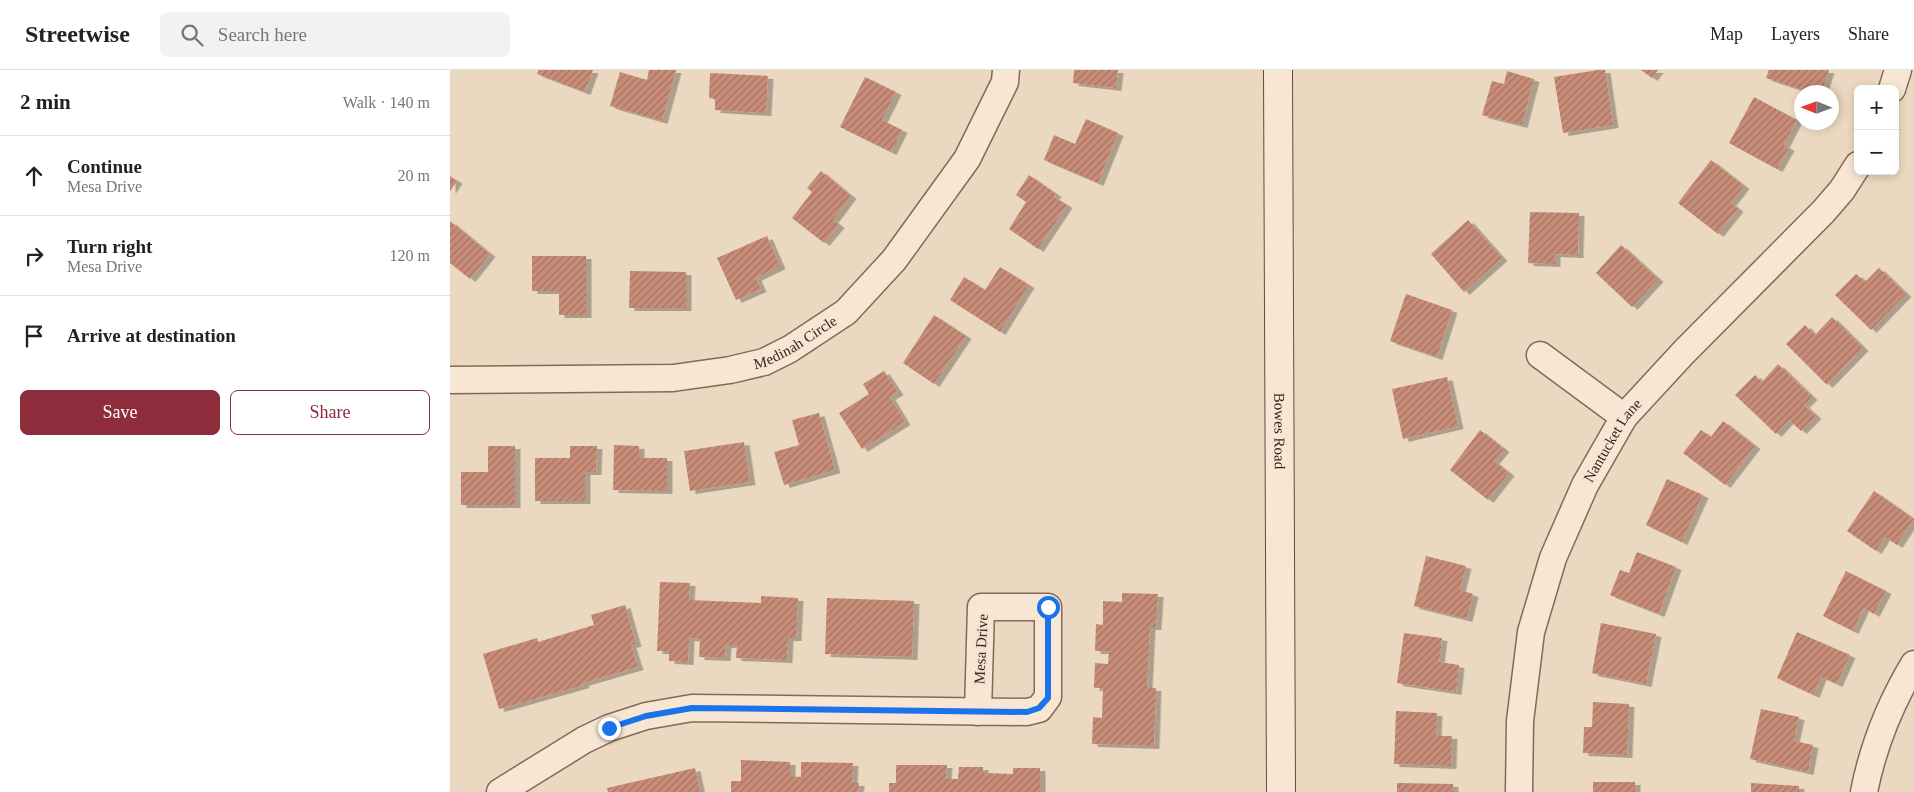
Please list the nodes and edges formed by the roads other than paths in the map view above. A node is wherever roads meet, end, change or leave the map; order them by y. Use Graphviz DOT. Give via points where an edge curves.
graph roads {
  1 [pos="1006,70"];
  2 [pos="1278,70"];
  3 [pos="1898,70"];
  4 [pos="1893,85"];
  5 [pos="1854,171"];
  6 [pos="1540,355"];
  7 [pos="450,380"];
  8 [pos="1624,417"];
  9 [pos="1914,664"];
  10 [pos="978,712"];
  11 [pos="500,792"];
  12 [pos="1281,792"];
  13 [pos="1519,792"];
  14 [pos="1864,792"];
  1 -- 7 [label="street, Medinah Circle" via="1005,82 967,159 894,260 846,312 790,349 764,362 673,378"];
  2 -- 12 [label="main road, Bowes Road"];
  3 -- 4 [label="street"];
  5 -- 8 [label="street, Nantucket Lane" via="1823,212"];
  6 -- 8 [label="street"];
  8 -- 13 [label="street, Nantucket Lane" via="1585,486 1553,558 1531,632 1520,721"];
  9 -- 14 [label="street" via="1896,694 1875,747"];
  10 -- 10 [label="street, Mesa Drive" via="1027,712 1039,708 1048,698 1048,607 981,607"];
  10 -- 11 [label="street, Mesa Drive" via="692,708 646,716 609,728"];
}
